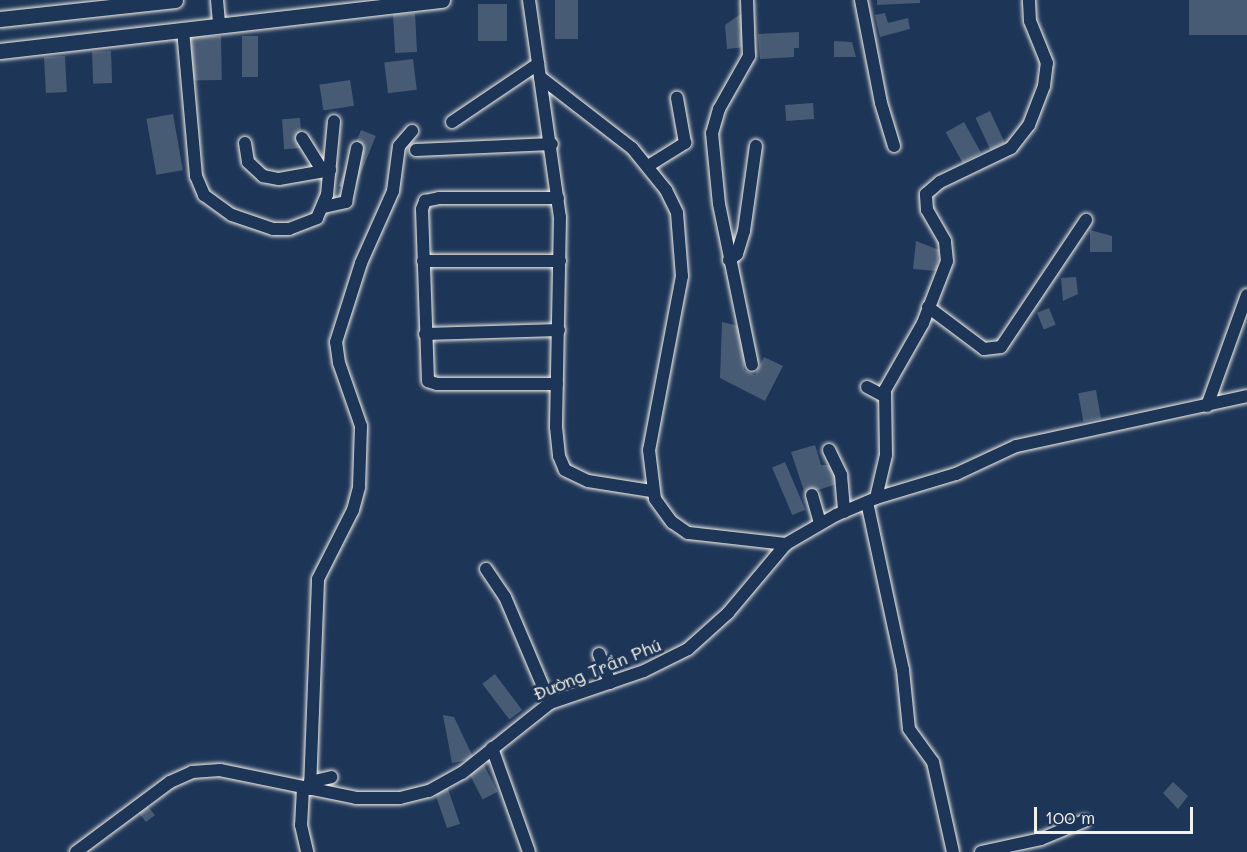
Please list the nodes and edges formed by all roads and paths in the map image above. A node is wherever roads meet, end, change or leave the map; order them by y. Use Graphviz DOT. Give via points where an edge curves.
graph roads {
  1 [pos="175,0"];
  2 [pos="217,0"];
  3 [pos="442,0"];
  4 [pos="530,0"];
  5 [pos="747,0"];
  6 [pos="861,0"];
  7 [pos="1029,0"];
  8 [pos="0,19"];
  9 [pos="219,25"];
  10 [pos="183,30"];
  11 [pos="0,51"];
  12 [pos="539,71"];
  13 [pos="677,98"];
  14 [pos="334,121"];
  15 [pos="452,122"];
  16 [pos="412,131"];
  17 [pos="302,138"];
  18 [pos="245,143"];
  19 [pos="552,144"];
  20 [pos="756,146"];
  21 [pos="894,146"];
  22 [pos="357,148"];
  23 [pos="416,150"];
  24 [pos="648,166"];
  25 [pos="326,170"];
  26 [pos="558,198"];
  27 [pos="324,207"];
  28 [pos="1086,220"];
  29 [pos="729,260"];
  30 [pos="423,261"];
  31 [pos="560,261"];
  32 [pos="1247,296"];
  33 [pos="928,307"];
  34 [pos="559,330"];
  35 [pos="424,333"];
  36 [pos="752,365"];
  37 [pos="557,384"];
  38 [pos="867,387"];
  39 [pos="885,396"];
  40 [pos="1247,396"];
  41 [pos="1207,406"];
  42 [pos="829,450"];
  43 [pos="651,491"];
  44 [pos="812,495"];
  45 [pos="871,500"];
  46 [pos="844,512"];
  47 [pos="820,523"];
  48 [pos="786,544"];
  49 [pos="486,569"];
  50 [pos="598,654"];
  51 [pos="610,683"];
  52 [pos="550,703"];
  53 [pos="492,748"];
  54 [pos="331,777"];
  55 [pos="308,786"];
  56 [pos="1084,821"];
  57 [pos="526,844"];
  58 [pos="76,852"];
  59 [pos="307,852"];
  60 [pos="953,852"];
  61 [pos="981,852"];
  1 -- 8 [label="main road"];
  2 -- 9 [label="street"];
  3 -- 9 [label="main road"];
  4 -- 12 [label="street"];
  5 -- 29 [label="street" via="749,56 720,109 712,133"];
  6 -- 21 [label="street"];
  7 -- 33 [label="street" via="1029,21 1047,57 1039,101 1025,133 1011,148 940,182 926,194 927,210 943,236 947,255"];
  9 -- 10 [label="main road"];
  10 -- 11 [label="main road"];
  10 -- 27 [label="street" via="196,176 204,195 232,216 273,229 310,223"];
  12 -- 15 [label="street"];
  12 -- 19 [label="street"];
  12 -- 24 [label="street" via="615,133"];
  13 -- 24 [label="street" via="685,143"];
  14 -- 25 [label="street"];
  16 -- 55 [label="street" via="399,146 393,191 365,254 336,342 362,431 359,487 353,510 318,579"];
  17 -- 25 [label="street"];
  18 -- 25 [label="street" via="248,162 263,176 287,178"];
  19 -- 23 [label="street"];
  19 -- 26 [label="street"];
  20 -- 29 [label="street" via="744,231 736,254"];
  22 -- 27 [label="street" via="346,202"];
  24 -- 43 [label="street" via="672,200 683,256 651,437"];
  25 -- 27 [label="street"];
  26 -- 30 [label="street" via="425,201"];
  26 -- 31 [label="street"];
  28 -- 33 [label="street" via="1001,347 984,349"];
  29 -- 36 [label="street" via="736,299 748,332"];
  30 -- 31 [label="street"];
  30 -- 35 [label="street"];
  31 -- 34 [label="street"];
  32 -- 41 [label="street"];
  33 -- 39 [label="street" via="891,375"];
  34 -- 35 [label="street"];
  34 -- 37 [label="street"];
  35 -- 37 [label="street" via="428,381"];
  37 -- 43 [label="street" via="557,442 566,470 588,481"];
  38 -- 39 [label="street"];
  39 -- 45 [label="street" via="886,455"];
  40 -- 41 [label="street, Đường Trần Phú"];
  41 -- 45 [label="street, Đường Trần Phú" via="1016,446 956,474"];
  42 -- 46 [label="street" via="841,475"];
  43 -- 48 [label="street" via="666,515 688,532"];
  44 -- 47 [label="street"];
  45 -- 46 [label="street, Đường Trần Phú"];
  45 -- 60 [label="street" via="907,694 909,729 936,772"];
  46 -- 47 [label="street, Đường Trần Phú"];
  47 -- 48 [label="street, Đường Trần Phú"];
  48 -- 51 [label="street, Đường Trần Phú" via="728,613 688,649"];
  49 -- 52 [label="street" via="505,597"];
  50 -- 51 [label="street"];
  51 -- 52 [label="street, Đường Trần Phú"];
  52 -- 53 [label="street, Đường Trần Phú"];
  53 -- 55 [label="street, Đường Trần Phú" via="462,773 414,796 356,798"];
  53 -- 57 [label="street"];
  54 -- 55 [label="street"];
  55 -- 58 [label="street, Đường Trần Phú" via="220,770 182,775"];
  55 -- 59 [label="street" via="302,825"];
  56 -- 61 [label="street" via="1041,839"];
}
